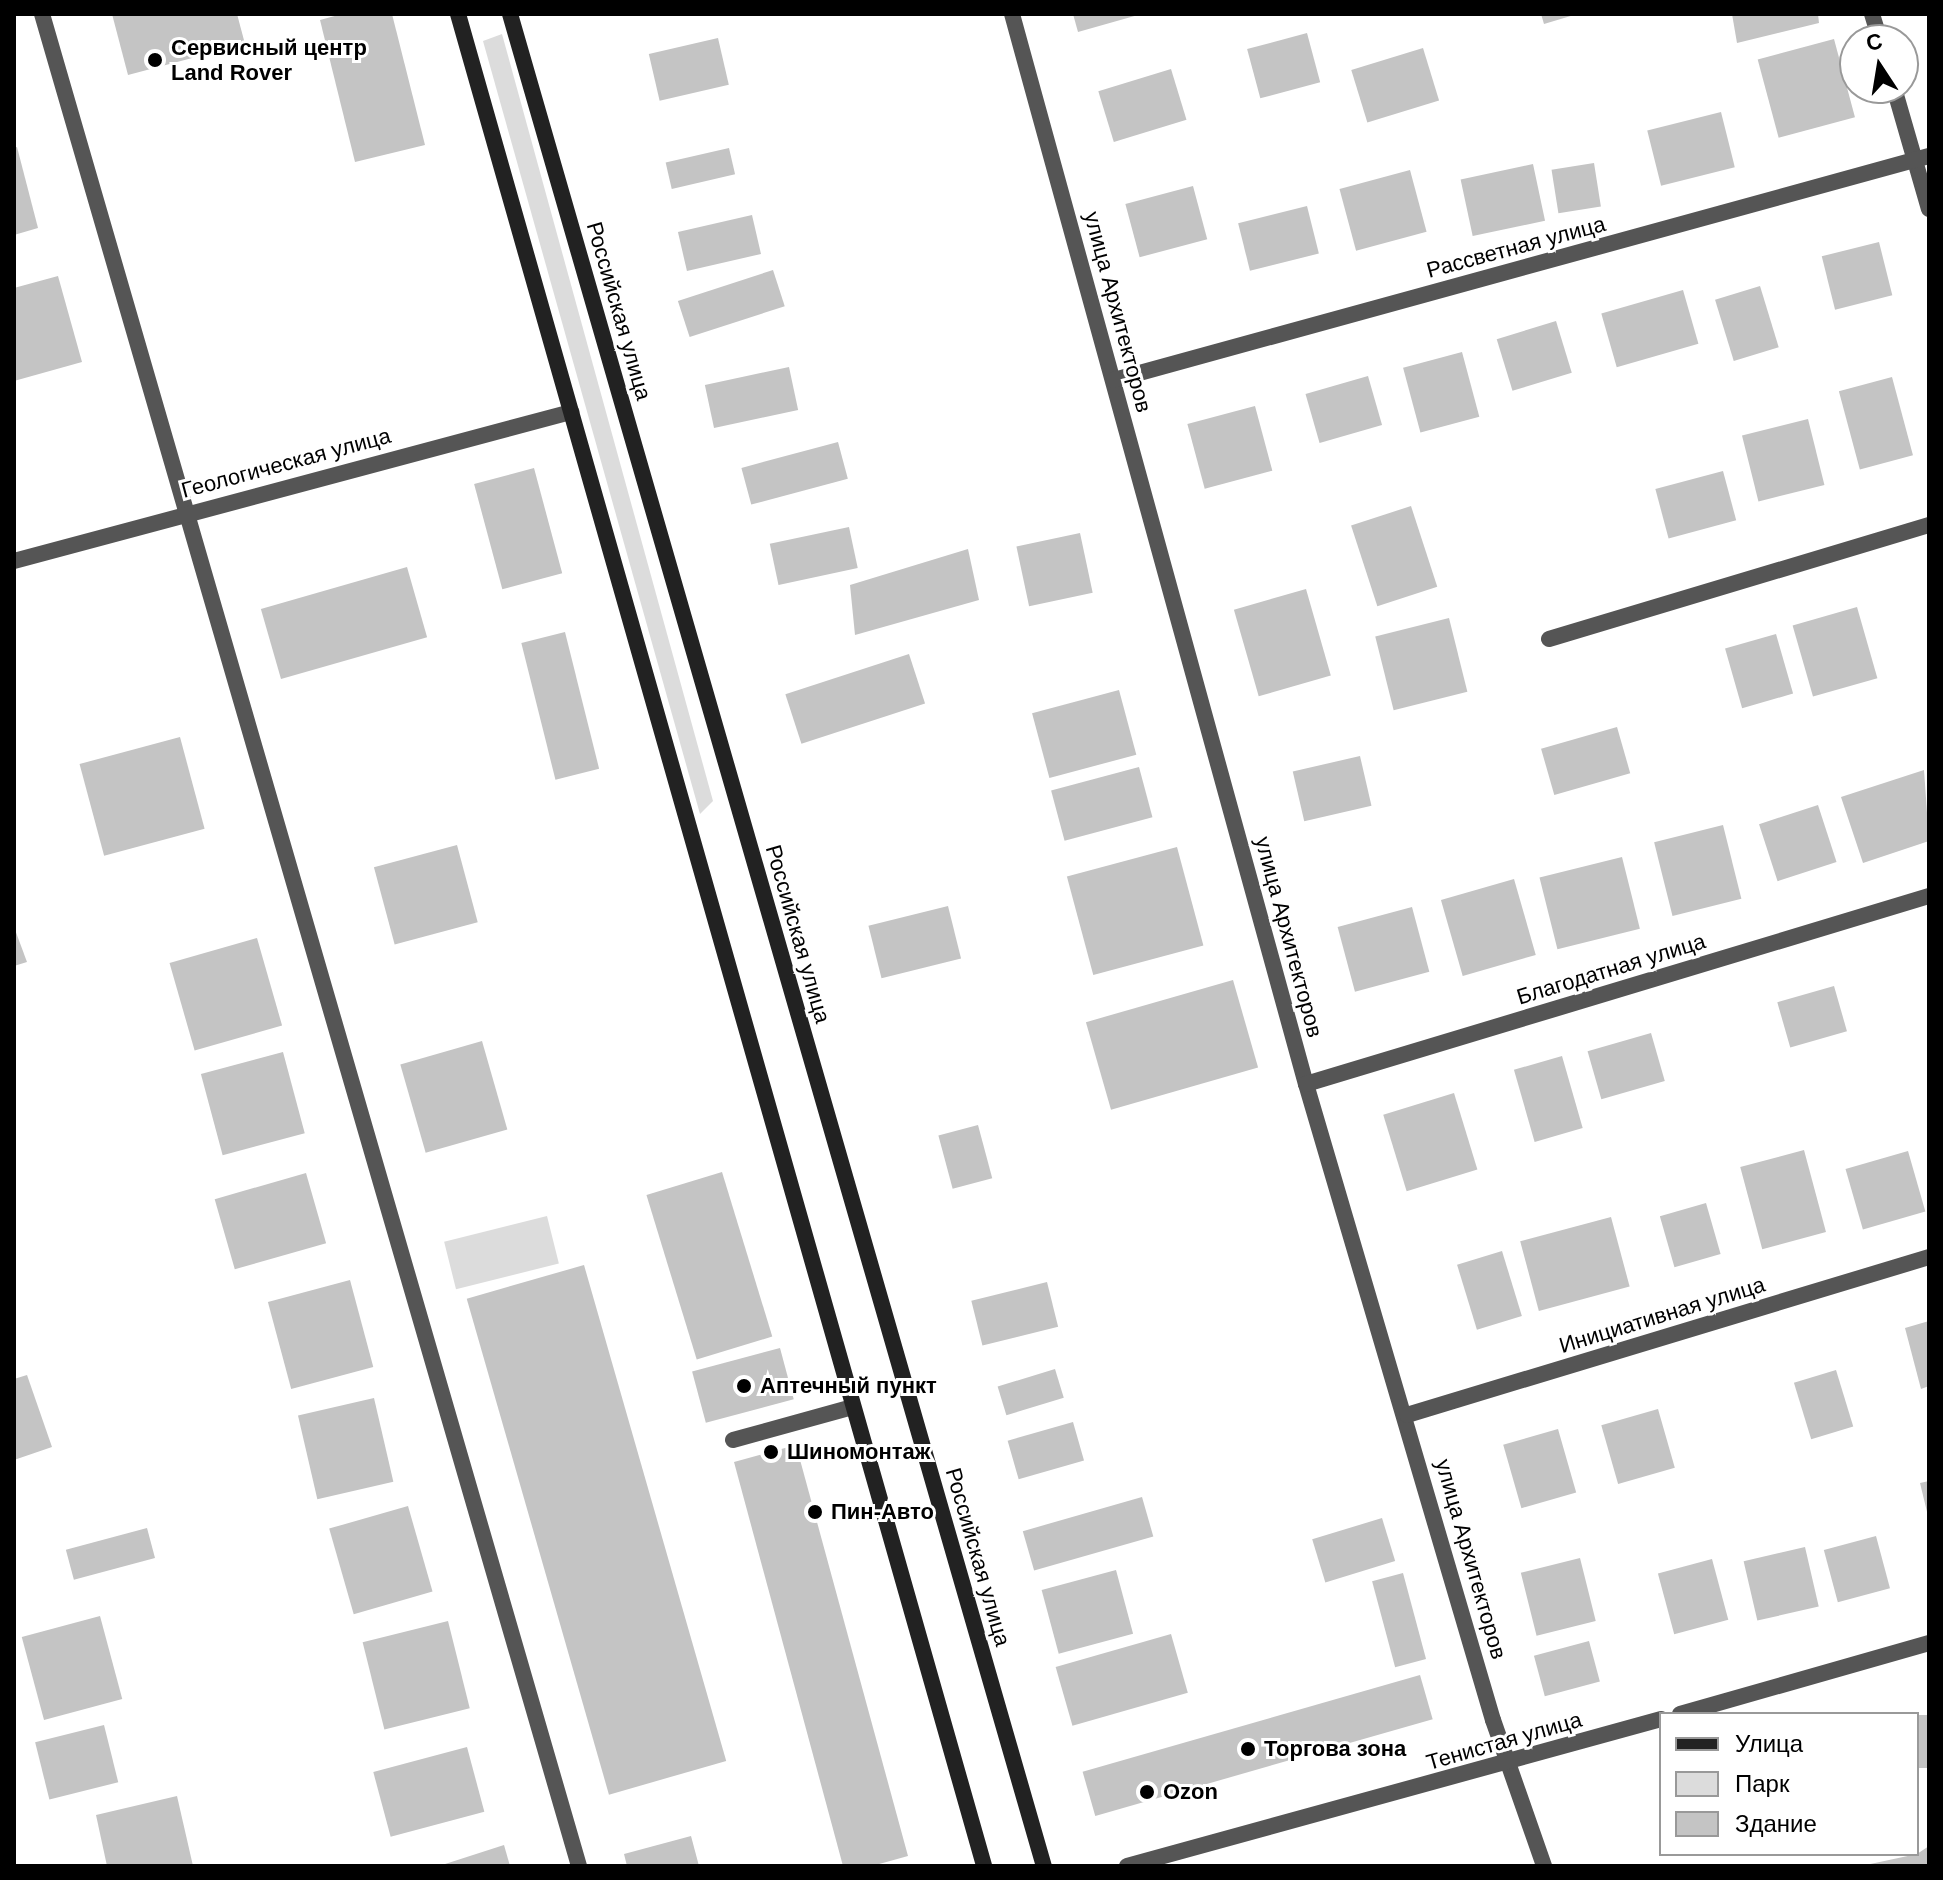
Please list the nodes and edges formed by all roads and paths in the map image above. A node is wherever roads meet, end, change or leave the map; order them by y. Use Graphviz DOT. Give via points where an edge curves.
graph roads {
  1 [pos="42,14"];
  2 [pos="458,14"];
  3 [pos="510,14"];
  4 [pos="1012,14"];
  5 [pos="1900,104"];
  6 [pos="1922,158"];
  7 [pos="1929,209"];
  8 [pos="1114,380"];
  9 [pos="571,412"];
  10 [pos="188,510"];
  11 [pos="1929,525"];
  12 [pos="14,561"];
  13 [pos="1549,639"];
  14 [pos="1929,896"];
  15 [pos="1306,1084"];
  16 [pos="1929,1257"];
  17 [pos="853,1407"];
  18 [pos="1407,1415"];
  19 [pos="733,1440"];
  20 [pos="1929,1643"];
  21 [pos="1687,1712"];
  22 [pos="1659,1720"];
  23 [pos="1510,1763"];
  24 [pos="579,1866"];
  25 [pos="984,1866"];
  26 [pos="1044,1866"];
  27 [pos="1127,1866"];
  28 [pos="1544,1866"];
  1 -- 10 [label="street"];
  2 -- 9 [label="main road"];
  3 -- 26 [label="main road, Российская улица"];
  4 -- 8 [label="street, улица Архитекторов"];
  5 -- 6 [label="street"];
  6 -- 7 [label="street"];
  6 -- 8 [label="street, Рассветная улица"];
  8 -- 15 [label="street, улица Архитекторов"];
  9 -- 10 [label="street, Геологическая улица"];
  9 -- 17 [label="main road"];
  10 -- 12 [label="street, Геологическая улица"];
  10 -- 24 [label="street"];
  11 -- 13 [label="street"];
  14 -- 15 [label="street, Благодатная улица"];
  15 -- 18 [label="street, улица Архитекторов"];
  16 -- 18 [label="street, Инициативная улица"];
  17 -- 19 [label="street"];
  17 -- 25 [label="main road"];
  18 -- 23 [label="street, улица Архитекторов" via="1493,1720"];
  20 -- 21 [label="street"];
  22 -- 23 [label="street, Тенистая улица"];
  23 -- 27 [label="street, Тенистая улица"];
  23 -- 28 [label="street, улица Архитекторов"];
}
